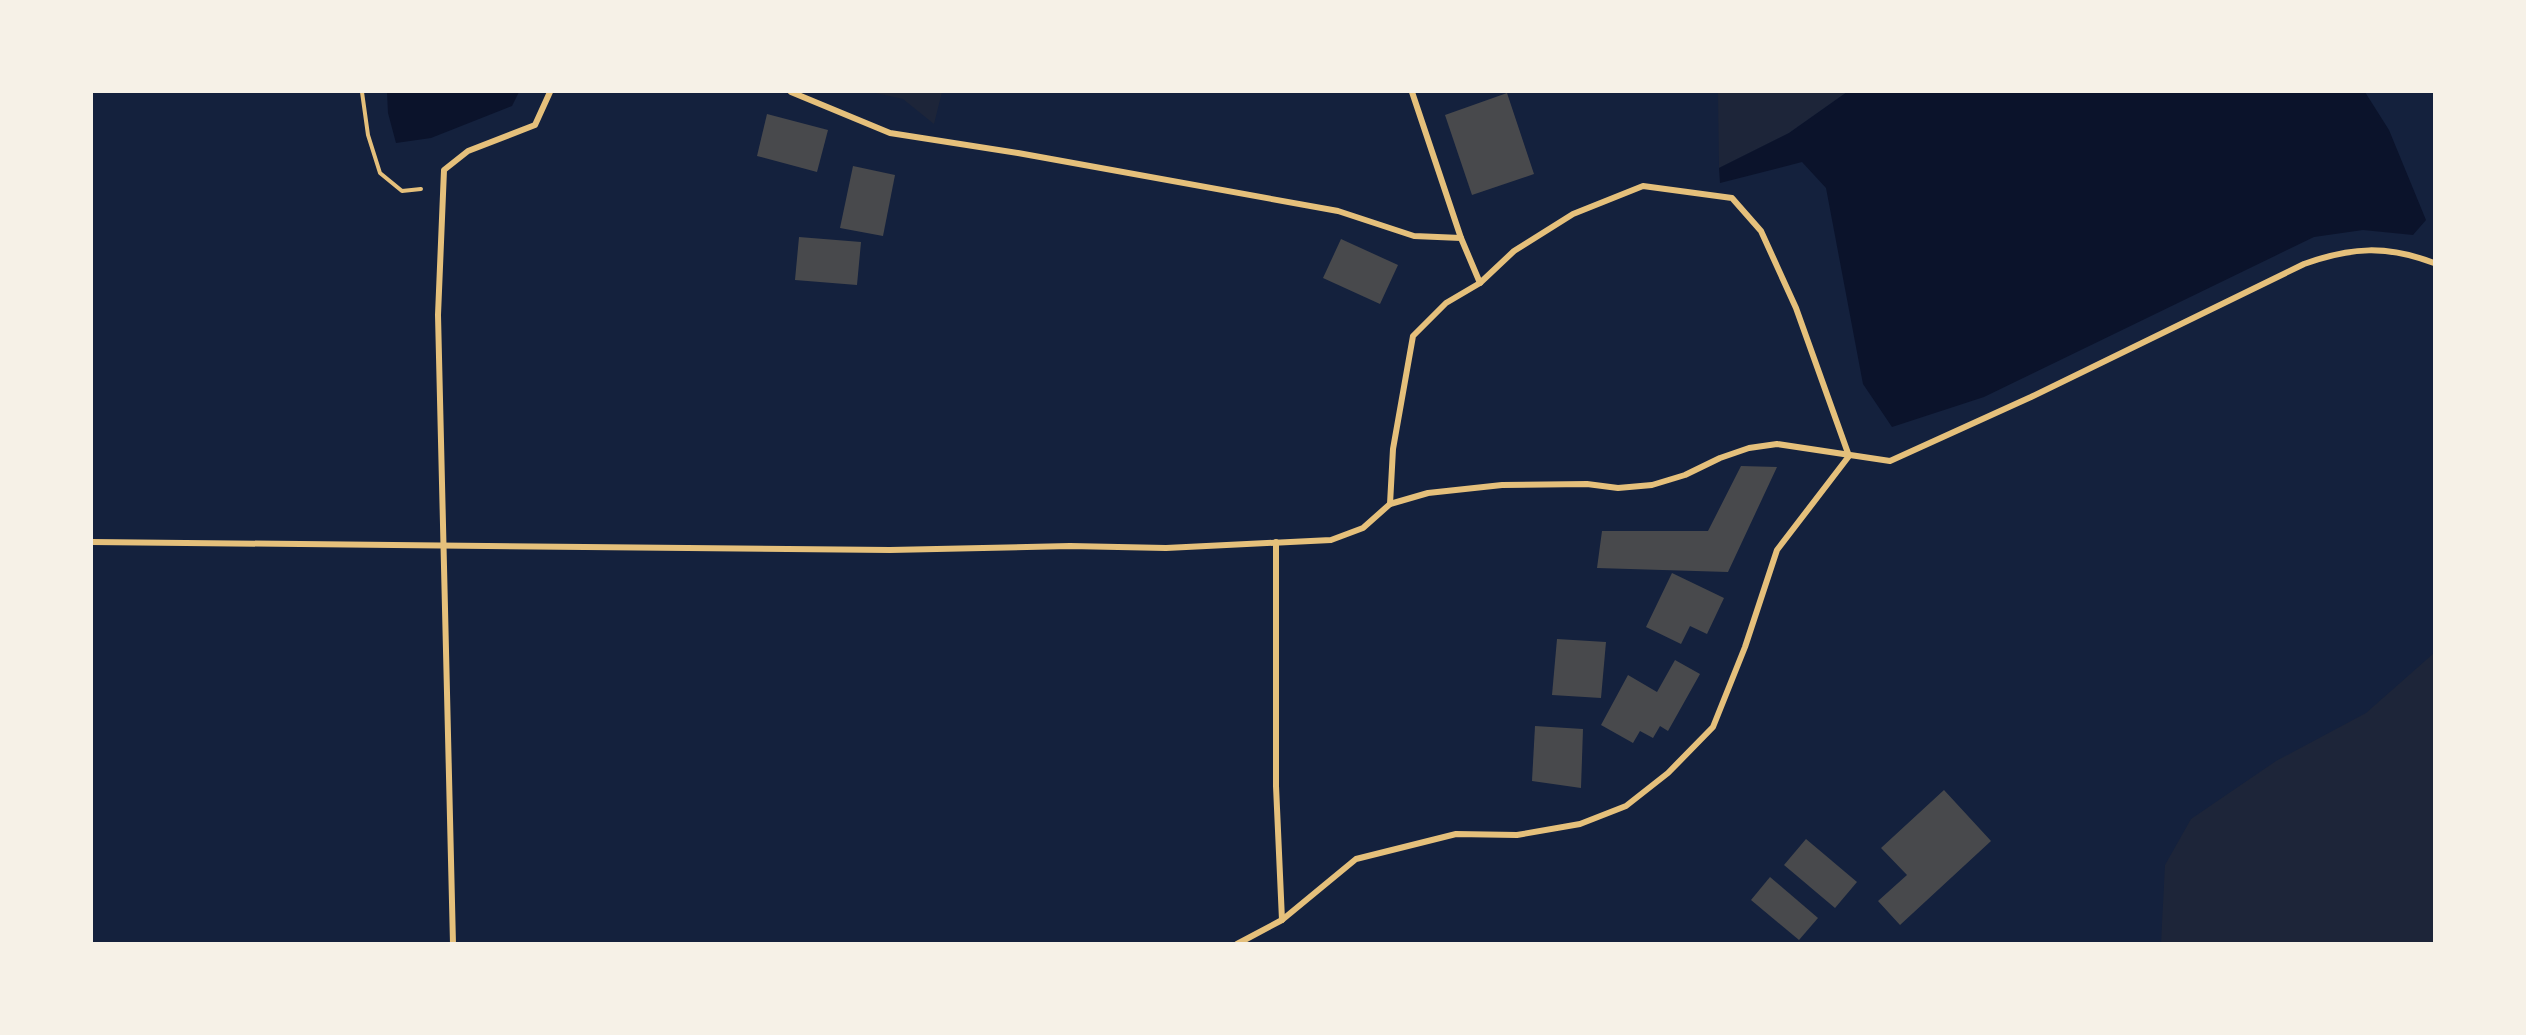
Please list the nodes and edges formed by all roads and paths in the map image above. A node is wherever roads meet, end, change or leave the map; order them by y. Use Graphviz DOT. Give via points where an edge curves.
graph roads {
  1 [pos="362,92"];
  2 [pos="550,92"];
  3 [pos="791,92"];
  4 [pos="1412,92"];
  5 [pos="443,186"];
  6 [pos="1461,238"];
  7 [pos="2434,262"];
  8 [pos="1480,283"];
  9 [pos="1849,456"];
  10 [pos="1390,504"];
  11 [pos="92,542"];
  12 [pos="1276,543"];
  13 [pos="443,546"];
  14 [pos="1281,920"];
  15 [pos="453,944"];
  16 [pos="1237,944"];
  1 -- 5 [label="path" via="368,135 380,173 402,191"];
  2 -- 5 [label="street" via="535,125 468,151 444,170"];
  3 -- 6 [label="street" via="890,133 1338,212 1414,236"];
  4 -- 6 [label="street"];
  5 -- 13 [label="street" via="438,315"];
  6 -- 8 [label="street"];
  7 -- 9 [label="street" via="2388,250 2334,253 1890,461"];
  8 -- 9 [label="street" via="1514,251 1574,214 1643,186 1732,198 1761,231 1796,308"];
  8 -- 10 [label="street" via="1446,303 1413,336 1393,449"];
  9 -- 10 [label="street" via="1777,444 1749,448 1652,485 1502,485 1428,493"];
  9 -- 14 [label="street" via="1777,550 1713,727 1668,773 1626,806 1580,824 1517,835 1456,834 1356,859"];
  10 -- 12 [label="street" via="1363,528 1331,540"];
  11 -- 13 [label="street"];
  12 -- 13 [label="street" via="1166,548 890,550"];
  12 -- 14 [label="street" via="1276,786"];
  13 -- 15 [label="street"];
  14 -- 16 [label="street"];
}
